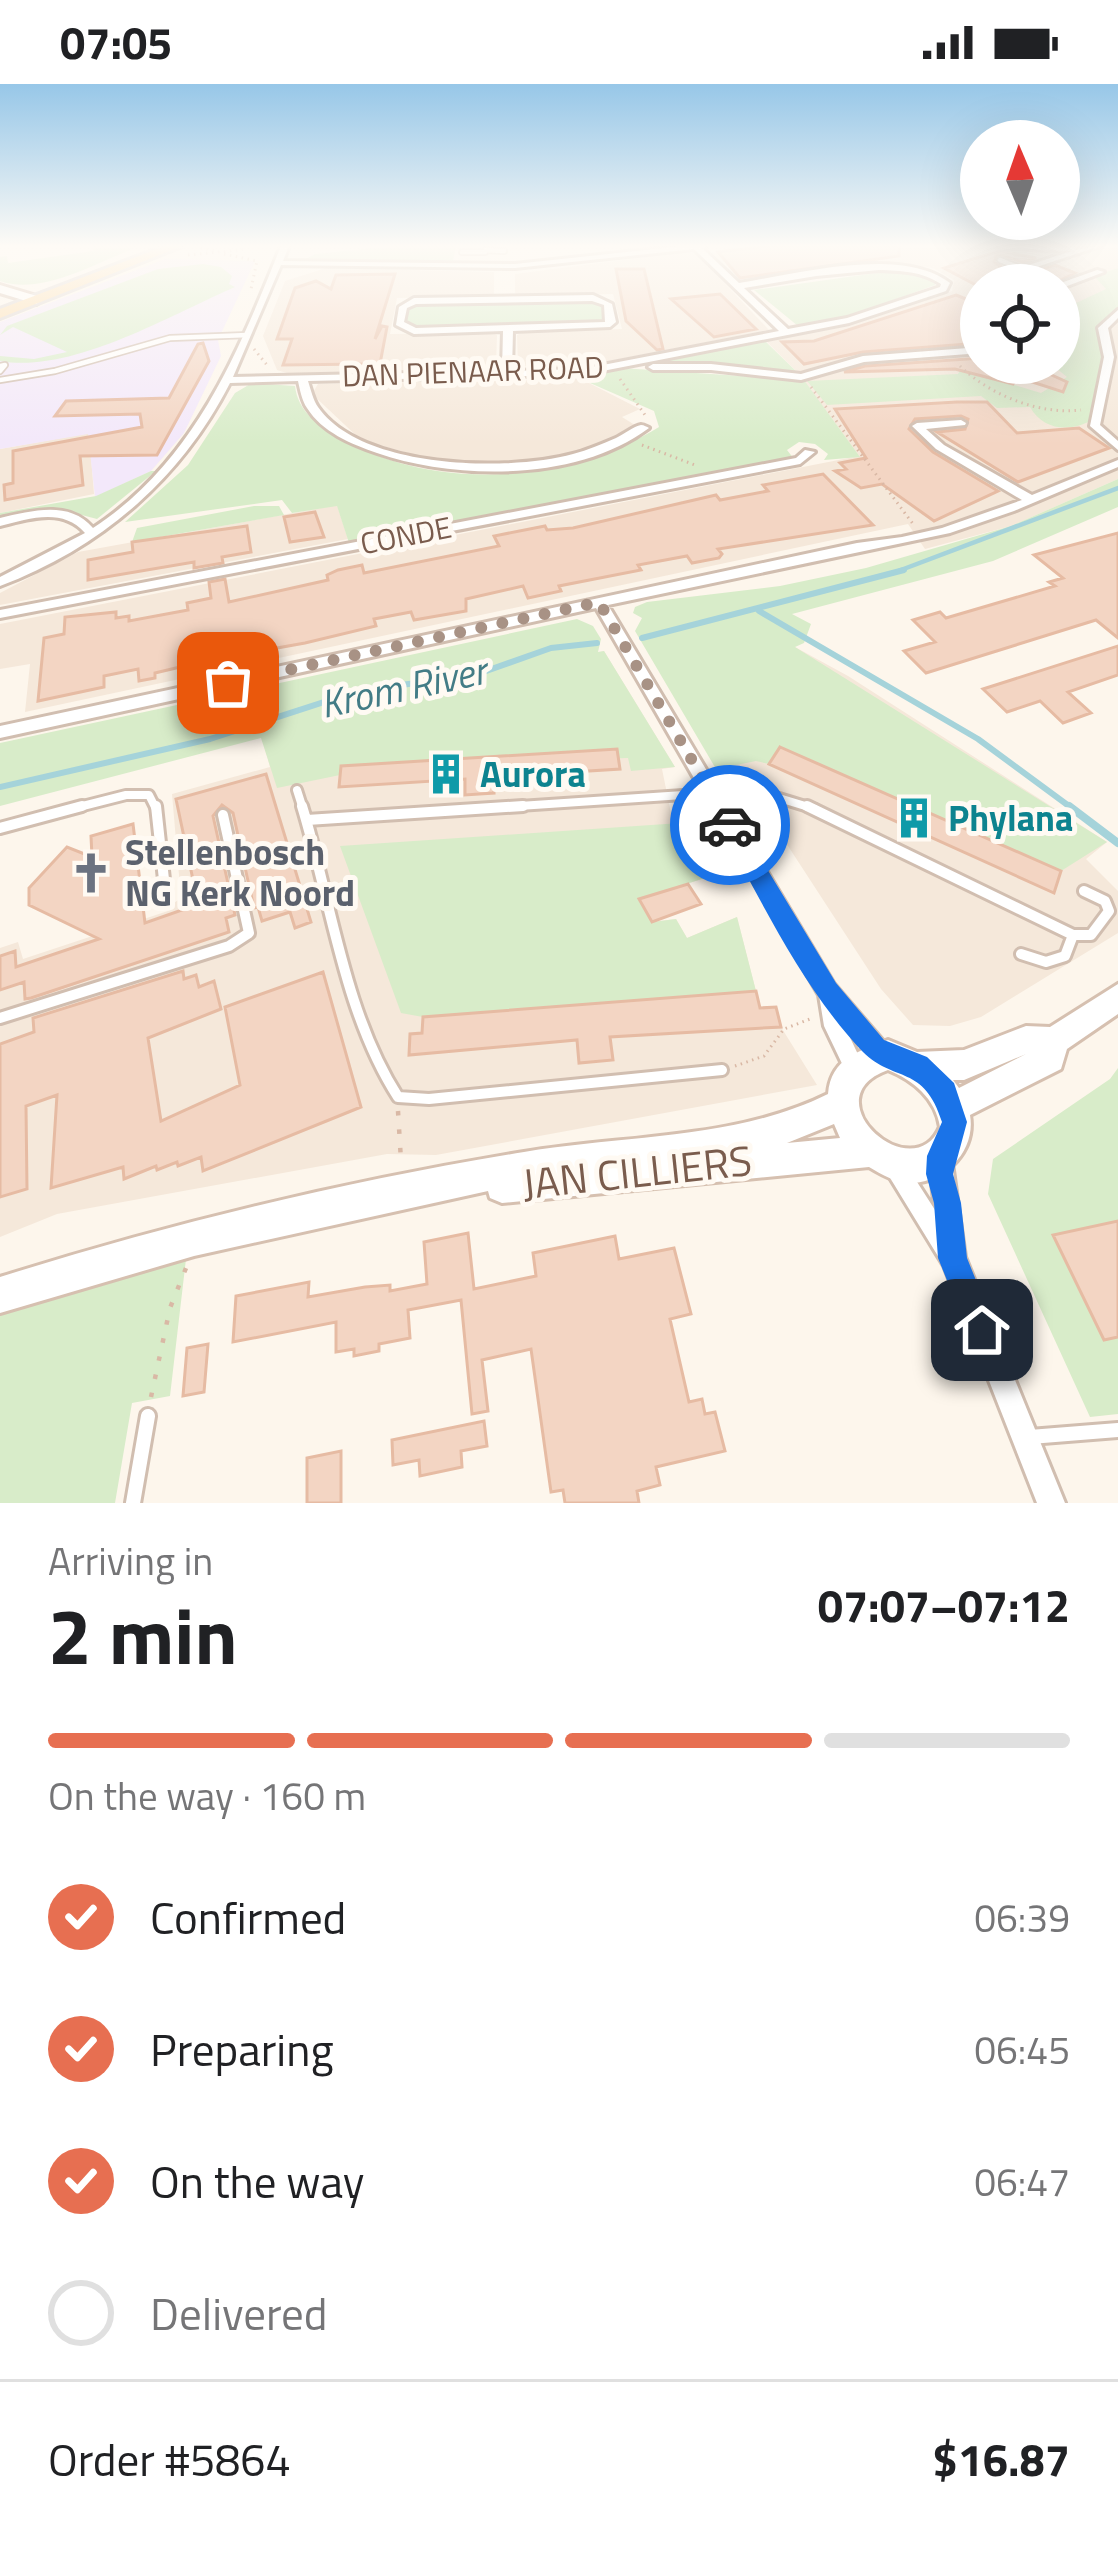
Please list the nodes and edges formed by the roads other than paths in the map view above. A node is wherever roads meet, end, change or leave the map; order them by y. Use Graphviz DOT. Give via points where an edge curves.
graph roads {
  1 [pos="257,312"];
  2 [pos="402,312"];
  3 [pos="609,312"];
  4 [pos="765,312"];
  5 [pos="873,312"];
  6 [pos="1115,318"];
  7 [pos="508,329"];
  8 [pos="786,332"];
  9 [pos="248,335"];
  10 [pos="960,354"];
  11 [pos="1114,357"];
  12 [pos="628,364"];
  13 [pos="0,372"];
  14 [pos="507,374"];
  15 [pos="302,379"];
  16 [pos="228,380"];
  17 [pos="1118,391"];
  18 [pos="1101,392"];
  19 [pos="961,423"];
  20 [pos="644,428"];
  21 [pos="1118,447"];
  22 [pos="809,452"];
  23 [pos="1118,463"];
  24 [pos="1031,500"];
  25 [pos="0,522"];
  26 [pos="92,534"];
  27 [pos="0,583"];
  28 [pos="599,602"];
  29 [pos="0,614"];
  30 [pos="0,732"];
  31 [pos="297,790"];
  32 [pos="709,790"];
  33 [pos="223,815"];
  34 [pos="307,820"];
  35 [pos="0,828"];
  36 [pos="1084,891"];
  37 [pos="166,898"];
  38 [pos="1073,934"];
  39 [pos="1021,954"];
  40 [pos="827,991"];
  41 [pos="1118,997"];
  42 [pos="0,1018"];
  43 [pos="1054,1041"];
  44 [pos="903,1061"];
  45 [pos="854,1067"];
  46 [pos="722,1070"];
  47 [pos="842,1103"];
  48 [pos="952,1108"];
  49 [pos="880,1156"];
  50 [pos="940,1156"];
  51 [pos="404,1194"];
  52 [pos="952,1258"];
  53 [pos="0,1295"];
  54 [pos="148,1416"];
  55 [pos="1118,1430"];
  56 [pos="1025,1438"];
  57 [pos="133,1503"];
  58 [pos="1052,1503"];
  1 -- 9 [label="street"];
  2 -- 7 [label="street" via="399,323 414,331"];
  3 -- 7 [label="street" via="611,322 598,327"];
  4 -- 8 [label="street"];
  5 -- 8 [label="street, DAN PIENAAR ROAD"];
  6 -- 11 [label="street" via="1102,334"];
  7 -- 14 [label="street"];
  8 -- 12 [label="street, DAN PIENAAR ROAD"];
  9 -- 13 [label="lane" via="170,338 55,371"];
  9 -- 16 [label="street"];
  10 -- 12 [label="street" via="863,359 803,376"];
  11 -- 18 [label="street"];
  12 -- 14 [label="street, DAN PIENAAR ROAD"];
  14 -- 15 [label="street, DAN PIENAAR ROAD"];
  15 -- 16 [label="street, DAN PIENAAR ROAD"];
  15 -- 20 [label="street" via="312,410 353,440 459,467 528,466 593,452"];
  16 -- 26 [label="street" via="180,459"];
  17 -- 18 [label="street"];
  18 -- 21 [label="street" via="1095,426"];
  19 -- 24 [label="street" via="917,426"];
  22 -- 29 [label="street, CONDE" via="800,461"];
  23 -- 24 [label="street"];
  24 -- 28 [label="street" via="891,545"];
  25 -- 26 [label="street" via="59,512"];
  26 -- 27 [label="street"];
  28 -- 30 [label="street"];
  28 -- 32 [label="street"];
  31 -- 34 [label="lane"];
  32 -- 34 [label="lane"];
  32 -- 38 [label="lane" via="770,793 814,809"];
  32 -- 40 [label="street"];
  33 -- 42 [label="lane" via="250,933"];
  34 -- 46 [label="lane" via="372,1042 398,1097"];
  35 -- 37 [label="lane" via="149,795"];
  36 -- 38 [label="lane" via="1109,911 1091,935"];
  38 -- 39 [label="lane" via="1065,956 1046,962"];
  40 -- 44 [label="street" via="876,1048"];
  40 -- 45 [label="street"];
  41 -- 43 [label="street"];
  43 -- 44 [label="street" via="1026,1040 964,1066"];
  43 -- 48 [label="street" via="1050,1059"];
  44 -- 45 [label="street" via="869,1058"];
  44 -- 48 [label="street" via="934,1077"];
  45 -- 47 [label="street"];
  47 -- 49 [label="street" via="857,1137"];
  47 -- 51 [label="street, JAN CILLIERS" via="790,1128"];
  48 -- 50 [label="street" via="953,1135"];
  49 -- 50 [label="street" via="917,1166"];
  49 -- 51 [label="street, JAN CILLIERS"];
  49 -- 52 [label="street"];
  50 -- 52 [label="street"];
  51 -- 53 [label="street, JAN CILLIERS" via="140,1251"];
  52 -- 56 [label="street"];
  54 -- 57 [label="lane"];
  55 -- 56 [label="lane"];
  56 -- 58 [label="street"];
}
